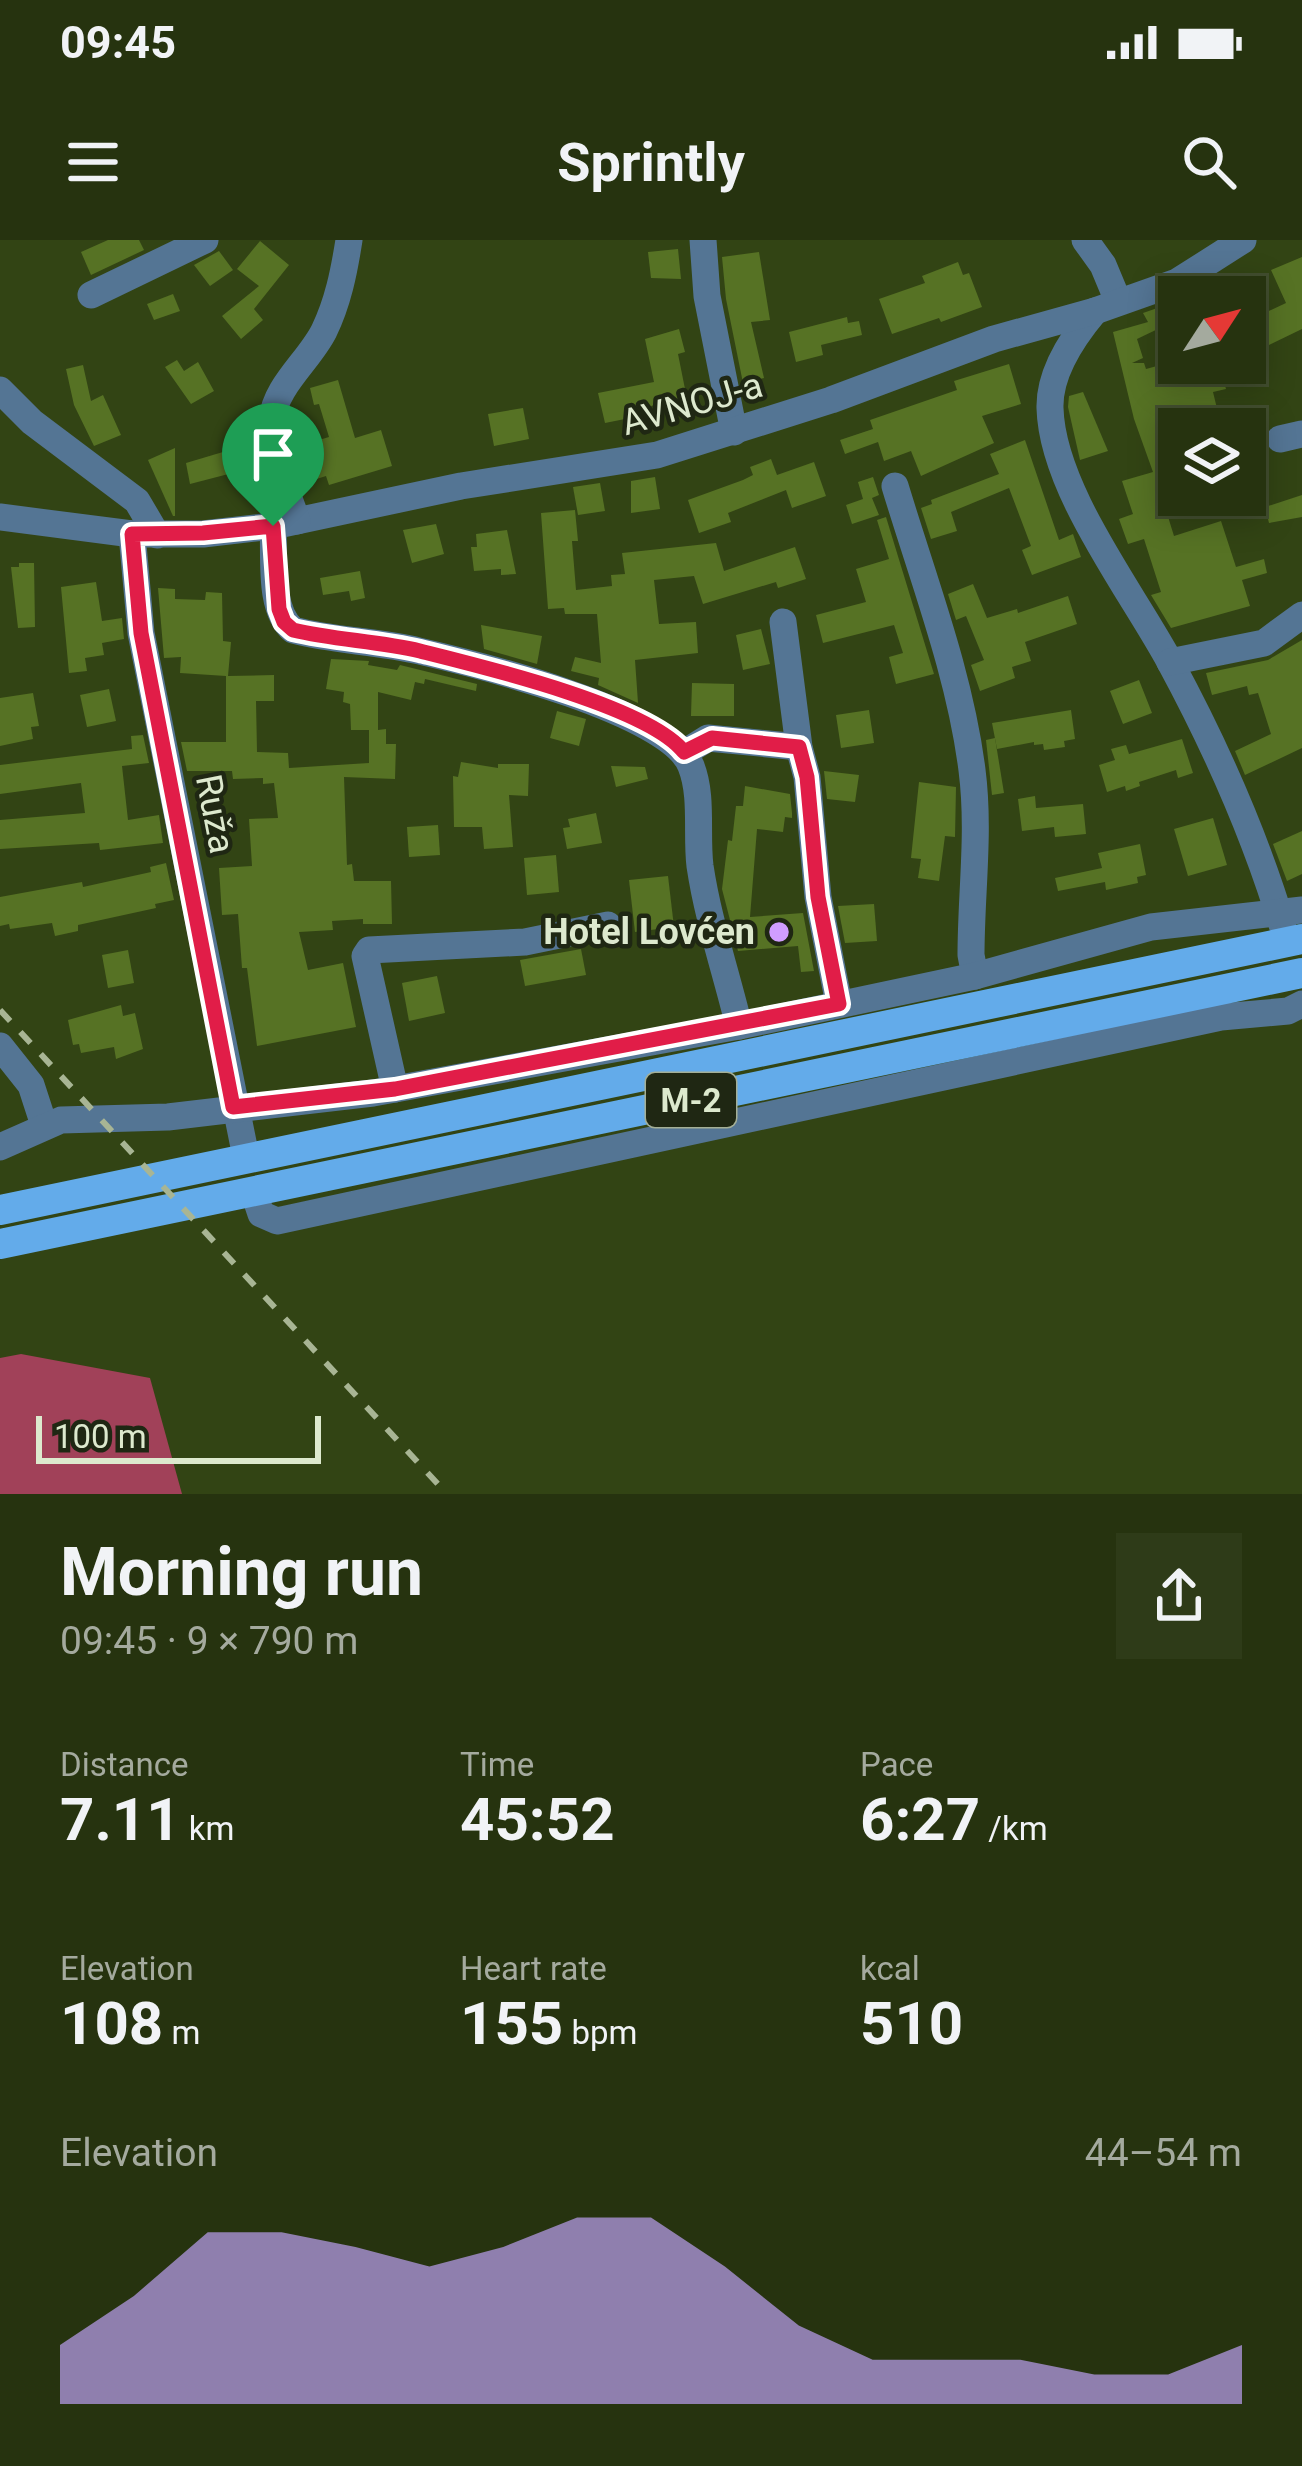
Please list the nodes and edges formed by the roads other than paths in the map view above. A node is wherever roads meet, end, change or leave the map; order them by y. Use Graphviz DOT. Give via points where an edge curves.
graph roads {
  1 [pos="205,240"];
  2 [pos="364,240"];
  3 [pos="703,240"];
  4 [pos="1085,240"];
  5 [pos="1192,240"];
  6 [pos="1243,240"];
  7 [pos="347,253"];
  8 [pos="1204,267"];
  9 [pos="91,295"];
  10 [pos="1106,306"];
  11 [pos="0,390"];
  12 [pos="734,432"];
  13 [pos="895,486"];
  14 [pos="0,517"];
  15 [pos="285,524"];
  16 [pos="144,534"];
  17 [pos="1302,616"];
  18 [pos="782,622"];
  19 [pos="1170,662"];
  20 [pos="799,747"];
  21 [pos="684,752"];
  22 [pos="608,925"];
  23 [pos="1292,926"];
  24 [pos="975,976"];
  25 [pos="1301,987"];
  26 [pos="839,1004"];
  27 [pos="739,1026"];
  28 [pos="0,1046"];
  29 [pos="395,1089"];
  30 [pos="233,1107"];
  31 [pos="44,1125"];
  32 [pos="0,1147"];
  33 [pos="244,1152"];
  34 [pos="255,1196"];
  35 [pos="0,1210"];
  36 [pos="0,1244"];
  1 -- 9 [label="street"];
  2 -- 7 [label="street"];
  3 -- 12 [label="street"];
  4 -- 10 [label="street" via="1103,265"];
  5 -- 8 [label="street"];
  6 -- 8 [label="street, AVNOJ-a"];
  7 -- 15 [label="street" via="322,335 272,415"];
  8 -- 10 [label="street, AVNOJ-a"];
  10 -- 12 [label="street, AVNOJ-a"];
  10 -- 19 [label="street" via="1050,388 1052,430 1064,476"];
  11 -- 16 [label="street" via="137,500"];
  12 -- 15 [label="street, AVNOJ-a" via="657,455 460,485"];
  13 -- 24 [label="street" via="972,767"];
  14 -- 16 [label="street, AVNOJ-a"];
  15 -- 16 [label="street, AVNOJ-a"];
  15 -- 21 [label="street" via="279,609 297,631 418,650 525,679 614,711"];
  16 -- 30 [label="street, Ruža" via="141,633"];
  17 -- 19 [label="street" via="1264,643"];
  18 -- 20 [label="street"];
  19 -- 23 [label="street"];
  20 -- 21 [label="street" via="712,738"];
  20 -- 26 [label="street"];
  21 -- 27 [label="street" via="695,779 708,909"];
  22 -- 29 [label="street" via="525,942 369,950"];
  23 -- 24 [label="street" via="1150,927"];
  23 -- 35 [label="main road, M-2"];
  24 -- 26 [label="street"];
  25 -- 34 [label="street" via="1288,1011 1221,1017 277,1222 261,1214"];
  25 -- 36 [label="main road, M-2" via="1052,1024"];
  26 -- 27 [label="street"];
  27 -- 29 [label="street"];
  28 -- 31 [label="street" via="31,1085"];
  29 -- 30 [label="street"];
  30 -- 31 [label="street"];
  30 -- 33 [label="street, Ruža"];
  31 -- 32 [label="street"];
}
